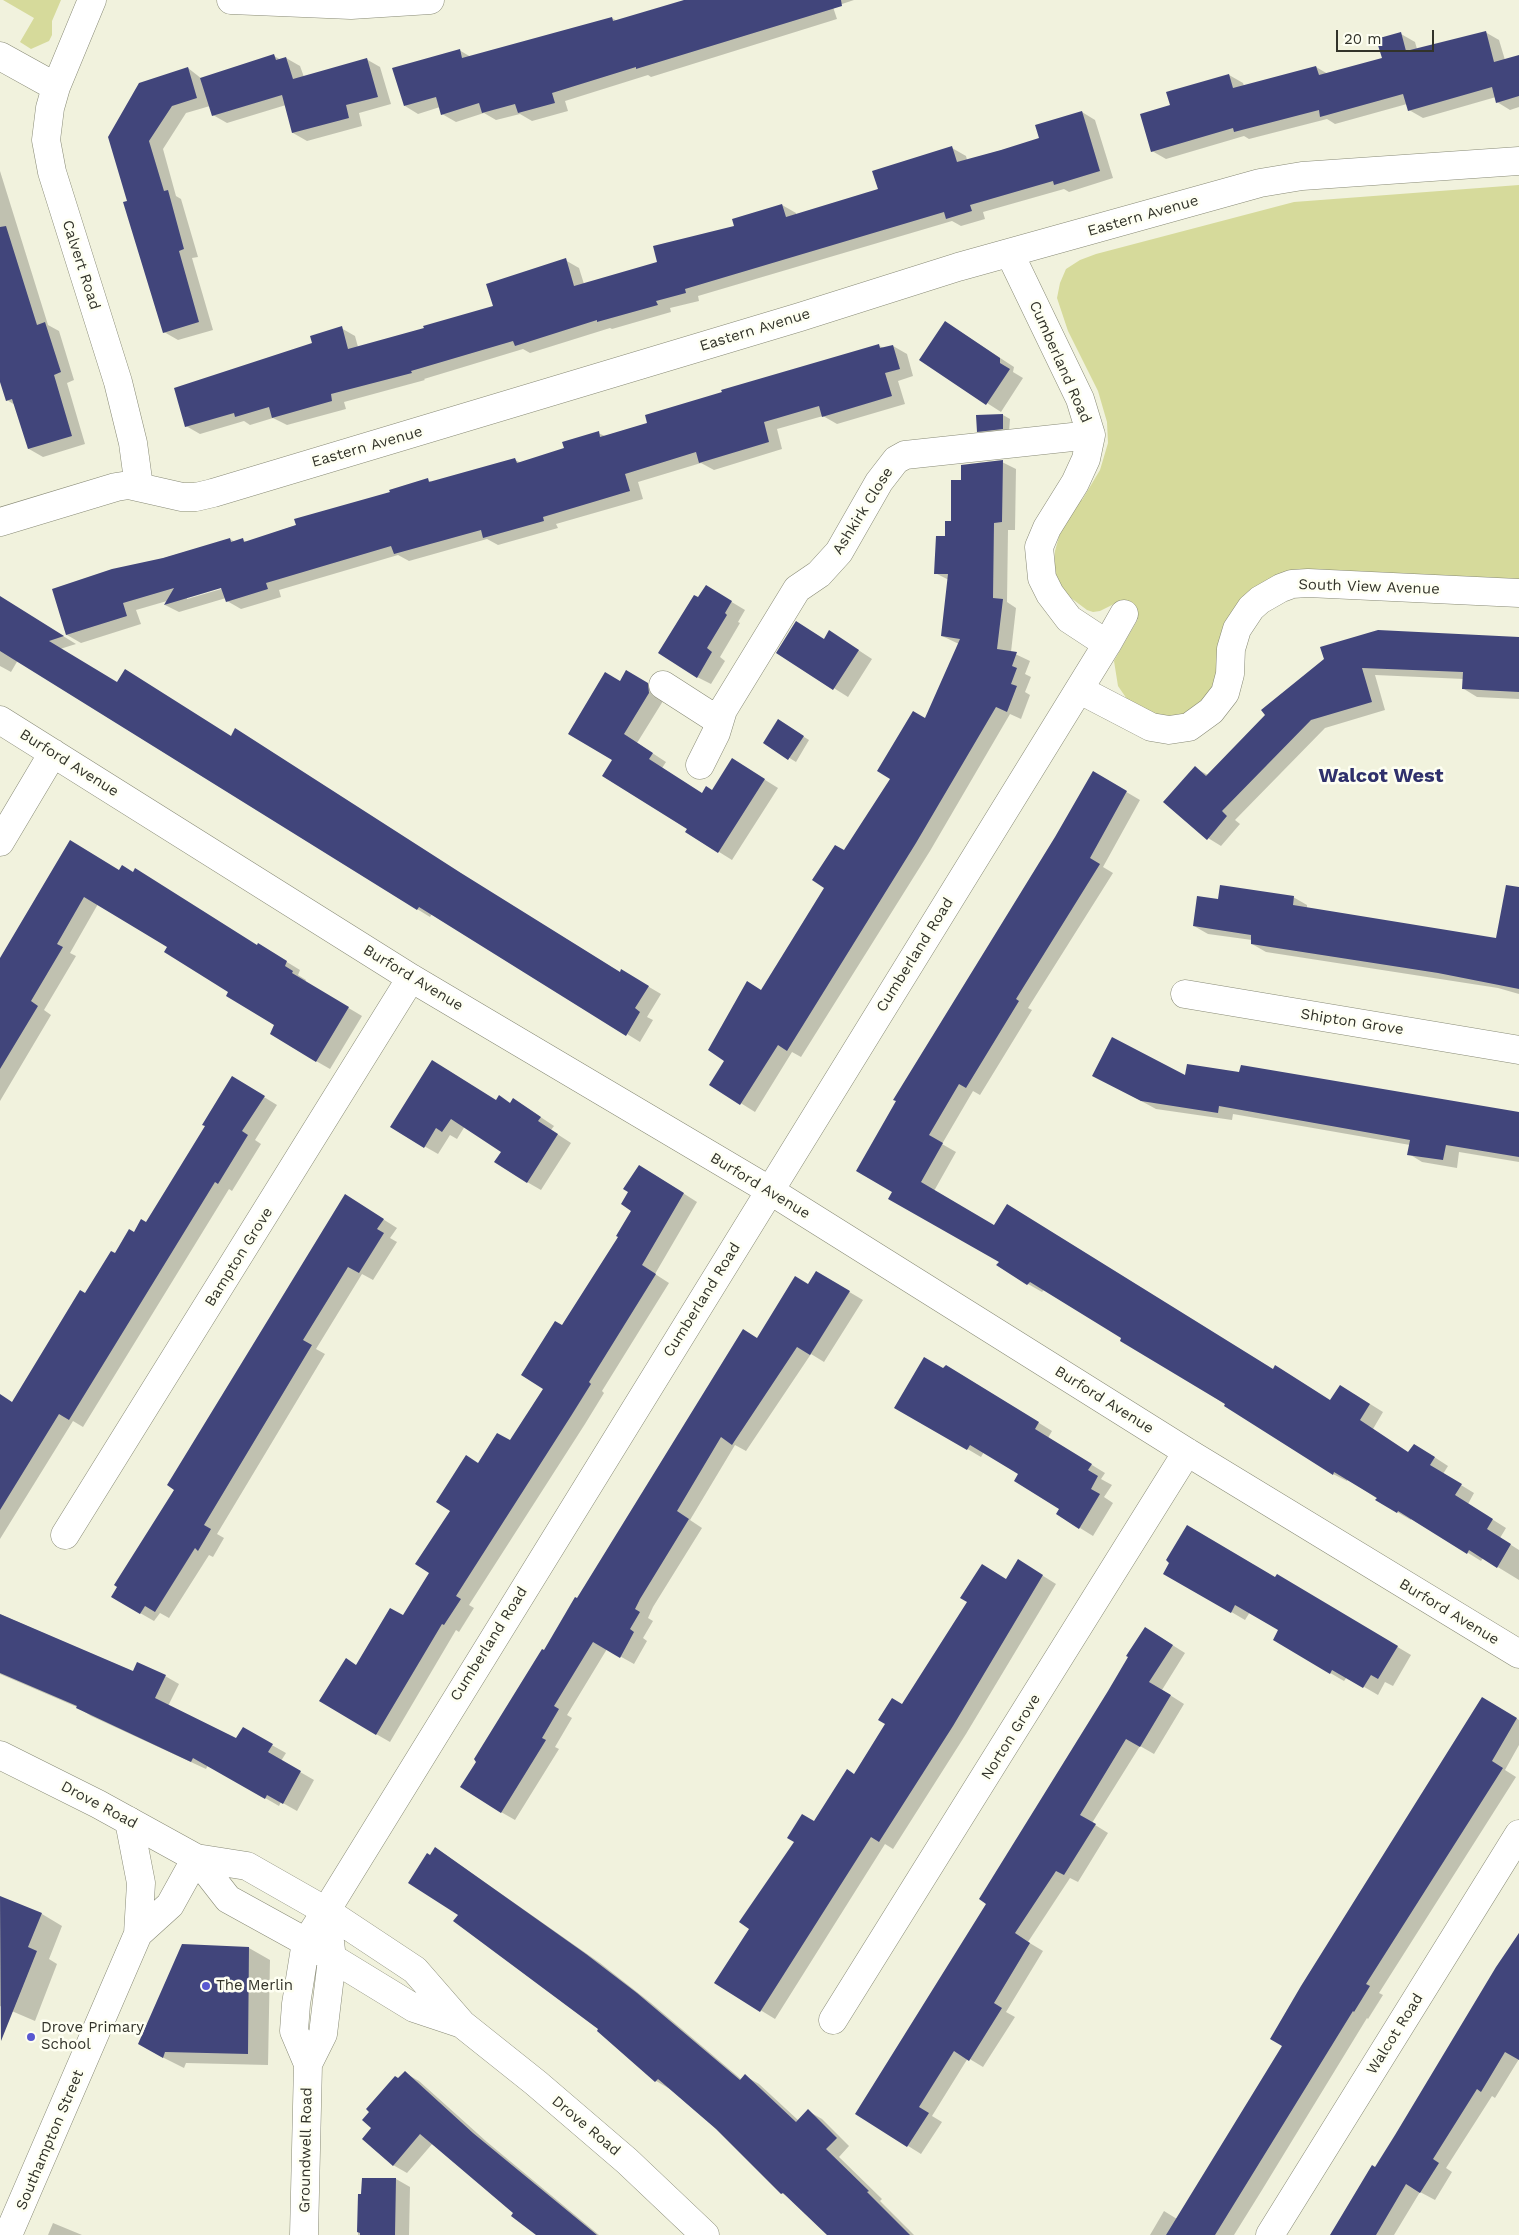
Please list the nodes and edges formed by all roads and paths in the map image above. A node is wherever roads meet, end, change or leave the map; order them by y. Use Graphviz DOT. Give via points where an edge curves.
graph roads {
  1 [pos="92,0"];
  2 [pos="232,0"];
  3 [pos="430,0"];
  4 [pos="0,56"];
  5 [pos="56,87"];
  6 [pos="1519,161"];
  7 [pos="1010,254"];
  8 [pos="1091,435"];
  9 [pos="139,487"];
  10 [pos="0,522"];
  11 [pos="1519,593"];
  12 [pos="1124,614"];
  13 [pos="1107,644"];
  14 [pos="663,685"];
  15 [pos="1080,690"];
  16 [pos="0,720"];
  17 [pos="718,721"];
  18 [pos="53,753"];
  19 [pos="700,765"];
  20 [pos="0,842"];
  21 [pos="411,978"];
  22 [pos="1185,994"];
  23 [pos="1519,1050"];
  24 [pos="769,1190"];
  25 [pos="1188,1452"];
  26 [pos="66,1535"];
  27 [pos="1519,1654"];
  28 [pos="0,1755"];
  29 [pos="129,1821"];
  30 [pos="1519,1834"];
  31 [pos="196,1858"];
  32 [pos="326,1911"];
  33 [pos="138,1934"];
  34 [pos="306,1942"];
  35 [pos="332,1958"];
  36 [pos="833,2020"];
  37 [pos="462,2024"];
  38 [pos="308,2064"];
  39 [pos="8,2235"];
  40 [pos="304,2235"];
  41 [pos="705,2235"];
  42 [pos="1270,2235"];
  1 -- 5 [label="street, Calvert Road"];
  2 -- 3 [label="street" via="351,5"];
  4 -- 5 [label="street"];
  5 -- 9 [label="street, Calvert Road" via="46,133 49,160 118,382 133,443"];
  6 -- 7 [label="street, Eastern Avenue" via="1302,176 1260,183"];
  7 -- 8 [label="street, Cumberland Road" via="1080,399"];
  7 -- 9 [label="street, Eastern Avenue" via="213,493 182,497"];
  8 -- 13 [label="street, Cumberland Road" via="1089,449 1075,483 1048,528 1040,548 1039,562 1042,578 1059,607 1069,619"];
  8 -- 17 [label="street, Ashkirk Close" via="905,455 896,460 879,482 839,552 818,574 797,589 732,692"];
  9 -- 10 [label="street, Eastern Avenue" via="116,487"];
  11 -- 15 [label="street, South View Avenue" via="1292,584 1280,588 1251,608 1237,629 1225,693 1211,711 1190,727 1169,730 1151,727"];
  12 -- 13 [label="street, Cumberland Road"];
  13 -- 15 [label="street, Cumberland Road"];
  14 -- 17 [label="street"];
  15 -- 24 [label="street, Cumberland Road"];
  16 -- 18 [label="street, Burford Avenue"];
  17 -- 19 [label="street, Ashkirk Close" via="716,733"];
  18 -- 20 [label="street"];
  18 -- 21 [label="street, Burford Avenue"];
  21 -- 24 [label="street, Burford Avenue"];
  21 -- 26 [label="street, Bampton Grove"];
  22 -- 23 [label="street, Shipton Grove"];
  24 -- 25 [label="street, Burford Avenue"];
  24 -- 32 [label="street, Cumberland Road"];
  25 -- 27 [label="street, Burford Avenue"];
  25 -- 36 [label="street, Norton Grove"];
  28 -- 29 [label="street, Drove Road"];
  29 -- 31 [label="street, Drove Road"];
  29 -- 33 [label="street, Southampton Street" via="141,1883"];
  30 -- 42 [label="street, Walcot Road"];
  31 -- 32 [label="street, Drove Road" via="247,1866"];
  31 -- 33 [label="street, Southampton Street" via="170,1905"];
  31 -- 34 [label="street, Drove Road" via="228,1899"];
  32 -- 34 [label="street, Cumberland Road"];
  32 -- 35 [label="street, Groundwell Road"];
  32 -- 37 [label="street, Drove Road" via="415,1970"];
  33 -- 39 [label="street, Southampton Street"];
  34 -- 35 [label="street, Drove Road"];
  34 -- 38 [label="street, Groundwell Road" via="294,2031"];
  35 -- 37 [label="street, Drove Road" via="414,2008"];
  35 -- 38 [label="street, Groundwell Road" via="323,2034"];
  37 -- 41 [label="street, Drove Road" via="600,2138"];
  38 -- 40 [label="street, Groundwell Road"];
}
